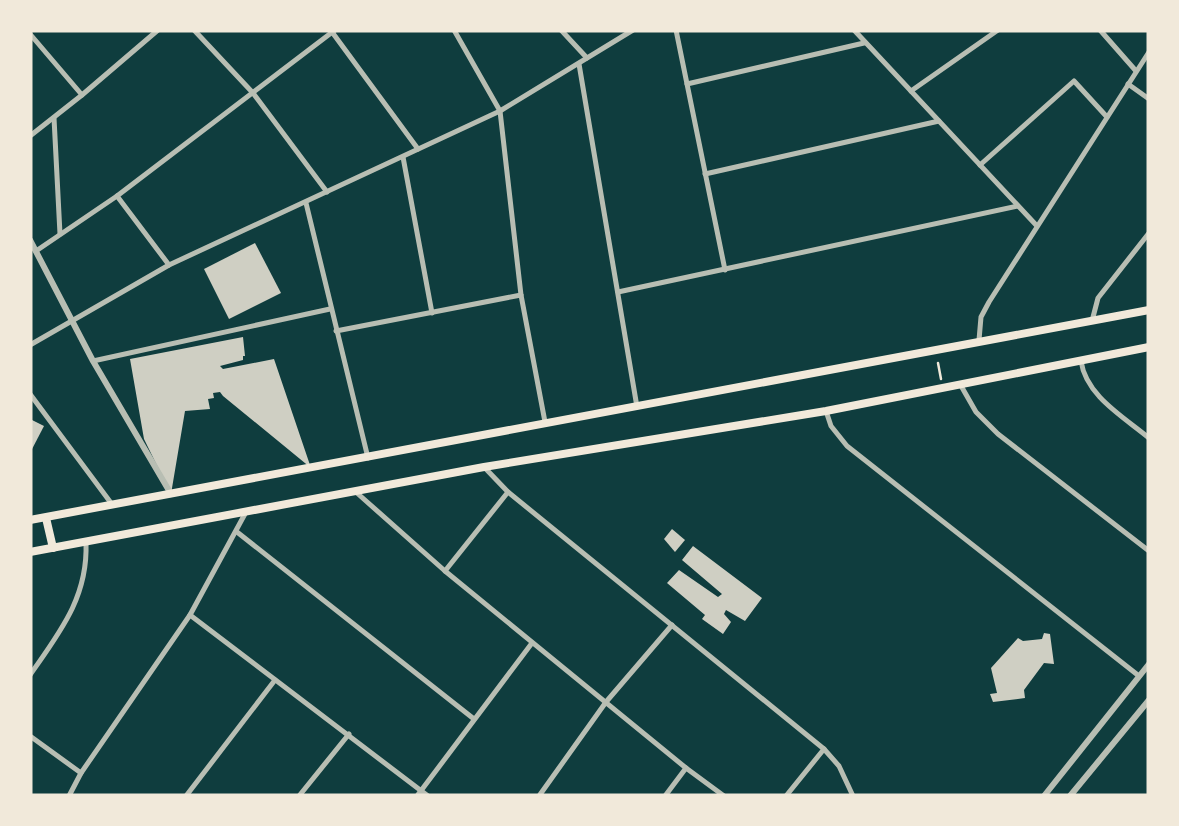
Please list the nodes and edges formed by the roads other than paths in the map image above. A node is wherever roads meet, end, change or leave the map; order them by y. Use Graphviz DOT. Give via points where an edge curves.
graph roads {
  1 [pos="158,30"];
  2 [pos="194,30"];
  3 [pos="454,30"];
  4 [pos="561,30"];
  5 [pos="633,30"];
  6 [pos="676,30"];
  7 [pos="854,30"];
  8 [pos="998,30"];
  9 [pos="1100,30"];
  10 [pos="333,31"];
  11 [pos="30,34"];
  12 [pos="866,43"];
  13 [pos="1149,52"];
  14 [pos="586,58"];
  15 [pos="579,63"];
  16 [pos="1136,71"];
  17 [pos="687,84"];
  18 [pos="1128,84"];
  19 [pos="911,91"];
  20 [pos="253,94"];
  21 [pos="82,95"];
  22 [pos="1149,99"];
  23 [pos="500,111"];
  24 [pos="1107,117"];
  25 [pos="54,118"];
  26 [pos="939,121"];
  27 [pos="30,136"];
  28 [pos="418,150"];
  29 [pos="402,156"];
  30 [pos="980,165"];
  31 [pos="706,174"];
  32 [pos="327,192"];
  33 [pos="116,196"];
  34 [pos="306,202"];
  35 [pos="1018,206"];
  36 [pos="1037,226"];
  37 [pos="1149,233"];
  38 [pos="60,234"];
  39 [pos="30,240"];
  40 [pos="36,251"];
  41 [pos="169,265"];
  42 [pos="725,270"];
  43 [pos="618,292"];
  44 [pos="522,295"];
  45 [pos="330,309"];
  46 [pos="1149,310"];
  47 [pos="432,313"];
  48 [pos="1092,320"];
  49 [pos="72,322"];
  50 [pos="336,332"];
  51 [pos="979,344"];
  52 [pos="30,346"];
  53 [pos="1149,347"];
  54 [pos="93,361"];
  55 [pos="1080,361"];
  56 [pos="960,384"];
  57 [pos="30,394"];
  58 [pos="637,406"];
  59 [pos="826,411"];
  60 [pos="546,425"];
  61 [pos="1149,438"];
  62 [pos="368,458"];
  63 [pos="484,467"];
  64 [pos="508,492"];
  65 [pos="357,493"];
  66 [pos="171,494"];
  67 [pos="113,505"];
  68 [pos="246,512"];
  69 [pos="46,518"];
  70 [pos="30,520"];
  71 [pos="236,531"];
  72 [pos="86,542"];
  73 [pos="53,548"];
  74 [pos="1149,550"];
  75 [pos="30,552"];
  76 [pos="444,571"];
  77 [pos="190,615"];
  78 [pos="672,625"];
  79 [pos="532,643"];
  80 [pos="1149,664"];
  81 [pos="30,675"];
  82 [pos="1140,676"];
  83 [pos="276,679"];
  84 [pos="1149,700"];
  85 [pos="606,702"];
  86 [pos="474,719"];
  87 [pos="348,734"];
  88 [pos="30,736"];
  89 [pos="824,749"];
  90 [pos="686,768"];
  91 [pos="81,773"];
  92 [pos="419,793"];
  93 [pos="69,796"];
  94 [pos="186,796"];
  95 [pos="299,796"];
  96 [pos="428,796"];
  97 [pos="539,796"];
  98 [pos="665,796"];
  99 [pos="724,796"];
  100 [pos="786,796"];
  101 [pos="853,796"];
  102 [pos="1044,796"];
  103 [pos="1070,796"];
  1 -- 21 [label="street"];
  2 -- 20 [label="street"];
  3 -- 23 [label="street"];
  4 -- 14 [label="street"];
  5 -- 14 [label="street"];
  6 -- 17 [label="street"];
  7 -- 12 [label="street"];
  8 -- 19 [label="street"];
  9 -- 16 [label="street"];
  10 -- 20 [label="street"];
  10 -- 28 [label="street"];
  11 -- 21 [label="street"];
  12 -- 17 [label="street"];
  12 -- 19 [label="street"];
  13 -- 16 [label="street"];
  14 -- 15 [label="street"];
  15 -- 23 [label="street"];
  15 -- 43 [label="street"];
  16 -- 18 [label="street"];
  17 -- 31 [label="street"];
  18 -- 22 [label="street"];
  18 -- 24 [label="street"];
  19 -- 26 [label="street"];
  20 -- 32 [label="street"];
  20 -- 33 [label="street"];
  21 -- 25 [label="street"];
  23 -- 28 [label="street"];
  23 -- 44 [label="street"];
  24 -- 30 [label="street" via="1074,81"];
  24 -- 36 [label="street"];
  25 -- 27 [label="street"];
  25 -- 38 [label="street"];
  26 -- 30 [label="street"];
  26 -- 31 [label="street"];
  28 -- 29 [label="street"];
  29 -- 32 [label="street"];
  29 -- 47 [label="street"];
  30 -- 35 [label="street"];
  31 -- 42 [label="street"];
  32 -- 34 [label="street"];
  33 -- 38 [label="street"];
  33 -- 41 [label="street"];
  34 -- 41 [label="street"];
  34 -- 45 [label="street"];
  35 -- 36 [label="street"];
  35 -- 42 [label="street"];
  36 -- 51 [label="street" via="981,317"];
  37 -- 48 [label="street" via="1098,298"];
  38 -- 40 [label="street"];
  39 -- 40 [label="street"];
  40 -- 49 [label="street"];
  41 -- 49 [label="street"];
  42 -- 43 [label="street"];
  43 -- 58 [label="street"];
  44 -- 47 [label="street"];
  44 -- 60 [label="street"];
  45 -- 50 [label="street"];
  45 -- 54 [label="street"];
  46 -- 48 [label="main road"];
  47 -- 50 [label="street"];
  48 -- 51 [label="main road"];
  49 -- 52 [label="street"];
  49 -- 54 [label="street"];
  50 -- 62 [label="street"];
  51 -- 58 [label="main road"];
  53 -- 55 [label="main road"];
  54 -- 66 [label="street"];
  55 -- 56 [label="main road"];
  55 -- 61 [label="street" via="1095,392"];
  56 -- 59 [label="main road"];
  56 -- 74 [label="street" via="998,434"];
  57 -- 67 [label="street"];
  58 -- 60 [label="main road"];
  59 -- 63 [label="main road"];
  59 -- 82 [label="street" via="847,446"];
  60 -- 62 [label="main road"];
  62 -- 66 [label="main road"];
  63 -- 64 [label="street"];
  63 -- 65 [label="main road"];
  64 -- 76 [label="street"];
  64 -- 78 [label="street"];
  65 -- 68 [label="main road"];
  65 -- 76 [label="street"];
  66 -- 67 [label="main road"];
  67 -- 69 [label="main road"];
  68 -- 71 [label="street"];
  68 -- 72 [label="main road"];
  69 -- 70 [label="main road"];
  69 -- 73 [label="main road"];
  71 -- 77 [label="street"];
  71 -- 86 [label="street"];
  72 -- 73 [label="main road"];
  72 -- 81 [label="street" via="80,593"];
  73 -- 75 [label="main road"];
  76 -- 79 [label="street"];
  77 -- 83 [label="street"];
  77 -- 91 [label="street"];
  78 -- 85 [label="street"];
  78 -- 89 [label="street"];
  79 -- 85 [label="street"];
  79 -- 86 [label="street"];
  80 -- 82 [label="street"];
  82 -- 102 [label="street"];
  83 -- 87 [label="street"];
  83 -- 94 [label="street"];
  84 -- 103 [label="street"];
  85 -- 90 [label="street"];
  85 -- 97 [label="street"];
  86 -- 92 [label="street"];
  87 -- 92 [label="street"];
  87 -- 95 [label="street"];
  88 -- 91 [label="street"];
  89 -- 100 [label="street"];
  89 -- 101 [label="street"];
  90 -- 98 [label="street"];
  90 -- 99 [label="street"];
  91 -- 93 [label="street"];
  92 -- 96 [label="street"];
}
